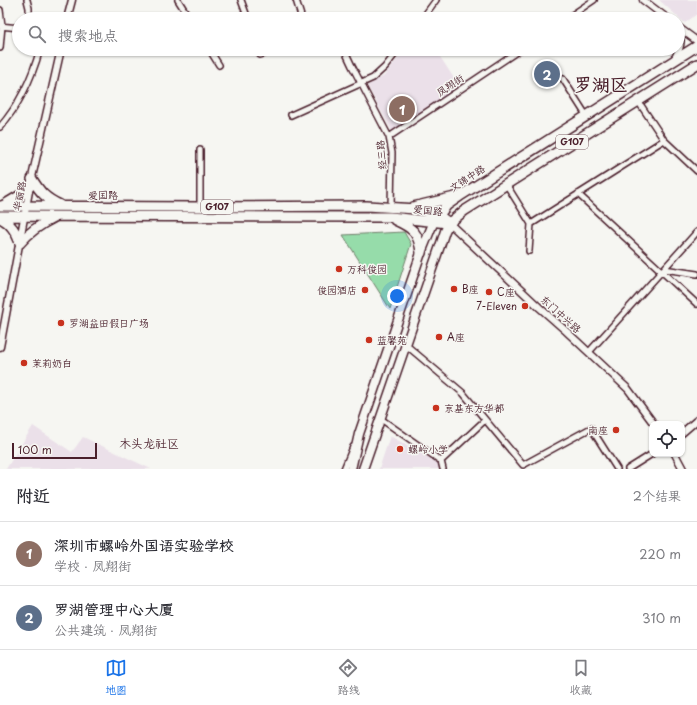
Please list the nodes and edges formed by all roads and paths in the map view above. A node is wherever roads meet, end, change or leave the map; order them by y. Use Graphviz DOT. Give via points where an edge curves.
graph roads {
  1 [pos="27,0"];
  2 [pos="72,0"];
  3 [pos="178,0"];
  4 [pos="242,0"];
  5 [pos="296,0"];
  6 [pos="436,0"];
  7 [pos="594,0"];
  8 [pos="643,0"];
  9 [pos="0,10"];
  10 [pos="28,12"];
  11 [pos="69,12"];
  12 [pos="186,12"];
  13 [pos="246,12"];
  14 [pos="300,12"];
  15 [pos="427,12"];
  16 [pos="576,12"];
  17 [pos="659,12"];
  18 [pos="1,26"];
  19 [pos="12,27"];
  20 [pos="685,33"];
  21 [pos="697,41"];
  22 [pos="697,46"];
  23 [pos="0,48"];
  24 [pos="685,53"];
  25 [pos="38,56"];
  26 [pos="59,56"];
  27 [pos="214,56"];
  28 [pos="347,56"];
  29 [pos="394,56"];
  30 [pos="510,56"];
  31 [pos="676,56"];
  32 [pos="681,56"];
  33 [pos="674,60"];
  34 [pos="219,64"];
  35 [pos="697,64"];
  36 [pos="563,79"];
  37 [pos="361,84"];
  38 [pos="638,101"];
  39 [pos="291,115"];
  40 [pos="586,115"];
  41 [pos="0,127"];
  42 [pos="389,137"];
  43 [pos="664,140"];
  44 [pos="200,150"];
  45 [pos="697,171"];
  46 [pos="31,182"];
  47 [pos="506,184"];
  48 [pos="578,194"];
  49 [pos="460,196"];
  50 [pos="1,206"];
  51 [pos="26,206"];
  52 [pos="63,206"];
  53 [pos="200,207"];
  54 [pos="391,207"];
  55 [pos="407,208"];
  56 [pos="25,216"];
  57 [pos="58,216"];
  58 [pos="0,217"];
  59 [pos="390,217"];
  60 [pos="436,218"];
  61 [pos="450,223"];
  62 [pos="530,224"];
  63 [pos="697,232"];
  64 [pos="20,243"];
  65 [pos="529,251"];
  66 [pos="421,253"];
  67 [pos="663,270"];
  68 [pos="697,274"];
  69 [pos="697,304"];
  70 [pos="406,345"];
  71 [pos="0,347"];
  72 [pos="589,352"];
  73 [pos="381,419"];
  74 [pos="485,420"];
  75 [pos="697,420"];
  76 [pos="652,421"];
  77 [pos="685,430"];
  78 [pos="359,434"];
  79 [pos="649,456"];
  80 [pos="677,457"];
  81 [pos="441,461"];
  82 [pos="344,469"];
  83 [pos="351,469"];
  84 [pos="363,469"];
  85 [pos="443,469"];
  86 [pos="617,469"];
  87 [pos="628,469"];
  88 [pos="683,469"];
  1 -- 10 [label="street"];
  2 -- 11 [label="street"];
  3 -- 12 [label="street"];
  4 -- 13 [label="street"];
  5 -- 14 [label="street"];
  6 -- 15 [label="street"];
  7 -- 16 [label="street"];
  8 -- 17 [label="street"];
  9 -- 18 [label="street"];
  18 -- 19 [label="street"];
  18 -- 23 [label="street"];
  20 -- 21 [label="street"];
  22 -- 24 [label="highway, 文锦中路 / G107"];
  25 -- 41 [label="street" via="23,95"];
  26 -- 46 [label="street, 华丽路"];
  27 -- 34 [label="street"];
  28 -- 37 [label="street, 经三路"];
  29 -- 37 [label="street" via="373,78"];
  30 -- 42 [label="street, 凤翔街"];
  31 -- 33 [label="street"];
  32 -- 33 [label="highway, 文锦中路 / G107"];
  33 -- 40 [label="highway, 文锦中路 / G107"];
  35 -- 38 [label="highway, G107"];
  36 -- 40 [label="street"];
  37 -- 39 [label="street"];
  37 -- 42 [label="street, 经三路"];
  38 -- 43 [label="street"];
  38 -- 47 [label="highway, G107"];
  40 -- 49 [label="highway, 文锦中路 / G107"];
  42 -- 54 [label="street, 经三路" via="392,153"];
  43 -- 45 [label="street"];
  43 -- 48 [label="street"];
  44 -- 53 [label="street"];
  46 -- 50 [label="highway" via="24,193"];
  46 -- 51 [label="street, 华丽路"];
  46 -- 52 [label="highway" via="43,195"];
  47 -- 61 [label="highway, G107"];
  47 -- 62 [label="street"];
  48 -- 62 [label="street"];
  48 -- 67 [label="street"];
  49 -- 55 [label="highway"];
  49 -- 60 [label="highway, 文锦中路 / G107" via="447,205"];
  50 -- 51 [label="highway, 爱国路 / G107"];
  51 -- 52 [label="highway, 爱国路 / G107"];
  51 -- 56 [label="street, 华丽路"];
  52 -- 53 [label="highway, 爱国路 / G107"];
  53 -- 54 [label="highway, 爱国路 / G107"];
  54 -- 55 [label="highway, 爱国路 / G107"];
  55 -- 60 [label="highway, 爱国路 / G107" via="428,212"];
  56 -- 57 [label="highway, 爱国路 / G107"];
  56 -- 58 [label="highway, 爱国路 / G107"];
  56 -- 64 [label="street, 华丽路"];
  57 -- 59 [label="highway, 爱国路 / G107"];
  57 -- 64 [label="highway" via="35,228"];
  58 -- 64 [label="highway" via="14,229"];
  59 -- 60 [label="highway, 爱国路 / G107"];
  59 -- 66 [label="highway" via="411,227 419,239"];
  60 -- 61 [label="highway, 爱国路 / G107"];
  60 -- 66 [label="main road, 文锦中路"];
  61 -- 70 [label="main road"];
  61 -- 72 [label="street, 东门中兴路"];
  62 -- 65 [label="street"];
  63 -- 67 [label="street"];
  64 -- 71 [label="street, 华丽路"];
  66 -- 78 [label="main road, 文锦中路"];
  67 -- 68 [label="street"];
  67 -- 69 [label="street"];
  67 -- 72 [label="street"];
  70 -- 73 [label="main road"];
  70 -- 74 [label="street" via="463,393"];
  72 -- 76 [label="street, 东门中兴路" via="628,389"];
  73 -- 81 [label="street"];
  73 -- 84 [label="main road"];
  74 -- 81 [label="street"];
  74 -- 86 [label="street" via="523,466 591,428"];
  75 -- 77 [label="street"];
  78 -- 82 [label="street"];
  78 -- 83 [label="main road, 文锦中路"];
  79 -- 87 [label="street"];
  80 -- 88 [label="street"];
  81 -- 85 [label="street"];
}
